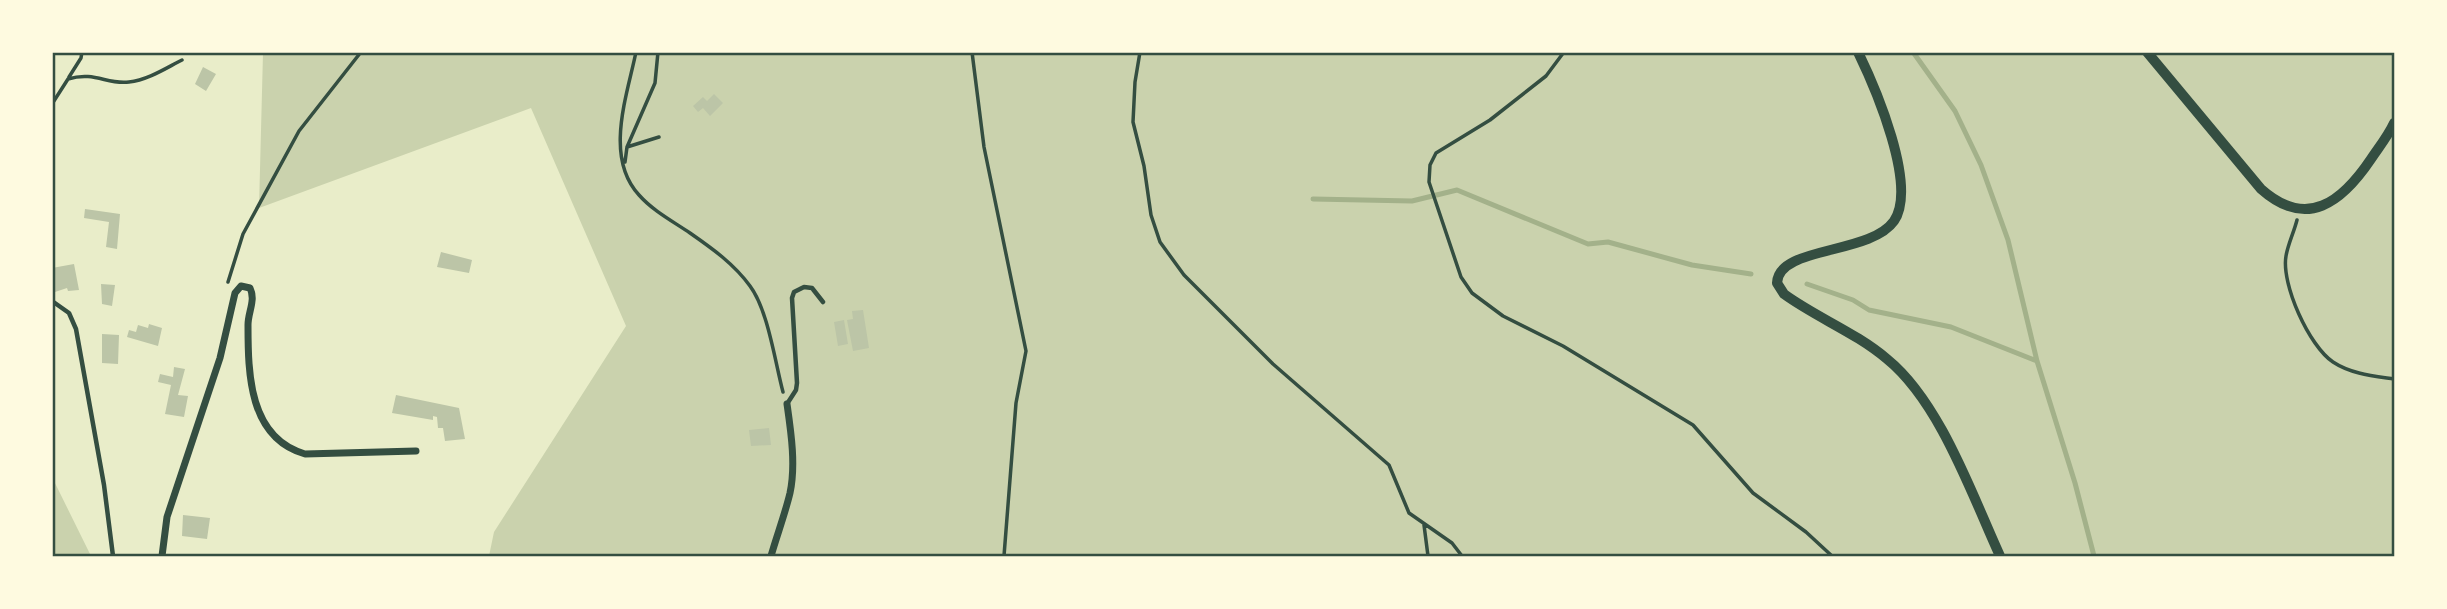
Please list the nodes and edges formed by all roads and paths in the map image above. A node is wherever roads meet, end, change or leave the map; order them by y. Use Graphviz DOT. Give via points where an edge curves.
graph roads {
  1 [pos="82,52"];
  2 [pos="361,52"];
  3 [pos="636,52"];
  4 [pos="658,52"];
  5 [pos="972,52"];
  6 [pos="1140,52"];
  7 [pos="1564,52"];
  8 [pos="1858,52"];
  9 [pos="2147,52"];
  10 [pos="182,60"];
  11 [pos="68,79"];
  12 [pos="52,104"];
  13 [pos="2395,122"];
  14 [pos="659,136"];
  15 [pos="627,147"];
  16 [pos="624,167"];
  17 [pos="2300,209"];
  18 [pos="227,286"];
  19 [pos="52,301"];
  20 [pos="823,302"];
  21 [pos="2395,379"];
  22 [pos="787,404"];
  23 [pos="416,451"];
  24 [pos="1423,523"];
  25 [pos="113,556"];
  26 [pos="162,556"];
  27 [pos="771,556"];
  28 [pos="1004,556"];
  29 [pos="1428,556"];
  30 [pos="1462,556"];
  31 [pos="1832,556"];
  32 [pos="2000,556"];
  1 -- 11 [label="path"];
  2 -- 18 [label="path" via="299,131 243,234"];
  3 -- 16 [label="path" via="625,98"];
  4 -- 15 [label="path" via="655,83"];
  5 -- 28 [label="path" via="984,147 1026,351 1016,403"];
  6 -- 24 [label="path" via="1133,122 1160,242 1184,275 1273,364 1389,465 1409,513"];
  7 -- 31 [label="path" via="1546,76 1490,120 1436,153 1430,165 1429,182 1461,276 1472,293 1503,316 1563,346 1693,425 1753,493"];
  8 -- 32 [label="street" via="1896,153 1901,188 1898,212 1894,222 1878,235 1785,265 1777,283 1796,303 1888,359 1908,380 1940,427"];
  9 -- 17 [label="street" via="2261,189 2280,205"];
  10 -- 11 [label="path" via="128,83 83,74"];
  11 -- 12 [label="path"];
  13 -- 17 [label="street" via="2345,193 2319,207"];
  14 -- 15 [label="path"];
  15 -- 16 [label="path"];
  16 -- 22 [label="path" via="640,197 716,251 752,289"];
  17 -- 21 [label="path" via="2285,258 2290,294 2313,340 2332,361 2363,375"];
  19 -- 25 [label="lane" via="69,313 76,329"];
  20 -- 22 [label="lane" via="811,288 804,287 792,298 797,383"];
  22 -- 27 [label="street" via="792,480"];
  23 -- 26 [label="street" via="305,454 274,437 254,401 248,326 252,293 241,286 235,293 220,358 167,517"];
  24 -- 29 [label="path"];
  24 -- 30 [label="path" via="1452,542"];
}
